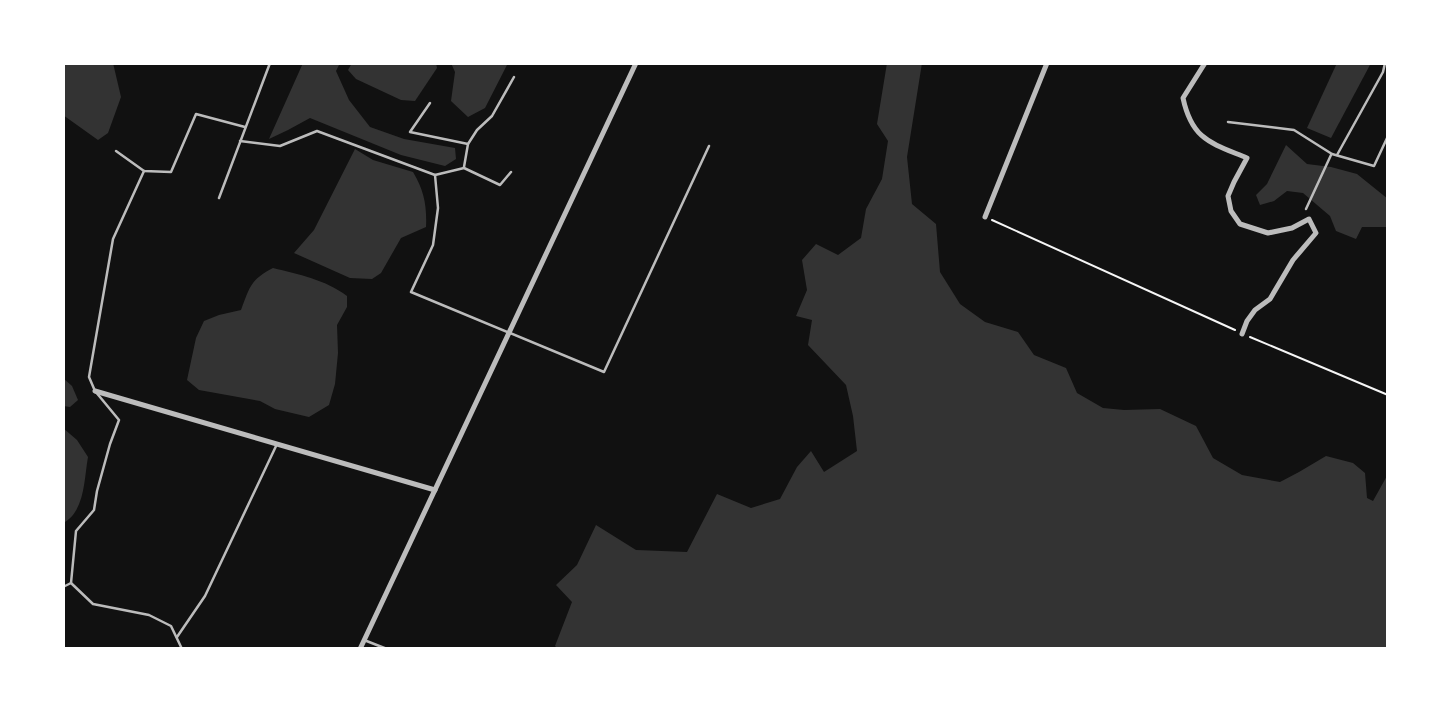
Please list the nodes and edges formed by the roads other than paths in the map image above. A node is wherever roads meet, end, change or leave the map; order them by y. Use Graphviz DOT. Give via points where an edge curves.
graph roads {
  1 [pos="270,63"];
  2 [pos="636,63"];
  3 [pos="1047,63"];
  4 [pos="1205,63"];
  5 [pos="1385,63"];
  6 [pos="514,77"];
  7 [pos="430,103"];
  8 [pos="1228,122"];
  9 [pos="245,127"];
  10 [pos="1388,136"];
  11 [pos="240,141"];
  12 [pos="468,144"];
  13 [pos="709,146"];
  14 [pos="116,151"];
  15 [pos="1332,154"];
  16 [pos="1337,155"];
  17 [pos="464,168"];
  18 [pos="144,171"];
  19 [pos="511,172"];
  20 [pos="436,175"];
  21 [pos="219,198"];
  22 [pos="1306,209"];
  23 [pos="985,217"];
  24 [pos="510,333"];
  25 [pos="1242,334"];
  26 [pos="95,391"];
  27 [pos="277,444"];
  28 [pos="435,490"];
  29 [pos="71,583"];
  30 [pos="63,587"];
  31 [pos="177,638"];
  32 [pos="364,640"];
  33 [pos="182,649"];
  34 [pos="360,649"];
  35 [pos="387,649"];
  1 -- 9 [label="lane"];
  2 -- 24 [label="street"];
  3 -- 23 [label="street"];
  4 -- 25 [label="street" via="1183,97 1196,131 1247,158 1228,196 1231,211 1240,223 1268,233 1309,219 1316,233 1270,299 1255,310"];
  5 -- 16 [label="lane"];
  6 -- 12 [label="lane" via="492,116"];
  7 -- 12 [label="lane" via="410,132"];
  8 -- 15 [label="lane" via="1294,130"];
  9 -- 11 [label="lane"];
  9 -- 18 [label="lane" via="196,114 171,172"];
  10 -- 16 [label="lane" via="1374,166"];
  11 -- 20 [label="lane" via="280,146 317,131"];
  11 -- 21 [label="lane"];
  12 -- 17 [label="lane"];
  13 -- 24 [label="lane" via="604,372"];
  14 -- 18 [label="lane"];
  15 -- 16 [label="lane"];
  15 -- 22 [label="lane"];
  17 -- 19 [label="lane" via="500,185"];
  17 -- 20 [label="lane"];
  18 -- 26 [label="lane" via="113,239 89,377"];
  20 -- 24 [label="lane" via="433,245 411,292"];
  24 -- 28 [label="street"];
  26 -- 27 [label="street"];
  26 -- 29 [label="lane" via="119,419 94,510 76,531"];
  27 -- 28 [label="street"];
  27 -- 31 [label="lane" via="205,596"];
  28 -- 32 [label="street"];
  29 -- 30 [label="lane"];
  29 -- 31 [label="lane" via="93,604 149,615 170,626"];
  31 -- 33 [label="lane"];
  32 -- 34 [label="street"];
  32 -- 35 [label="lane"];
}
